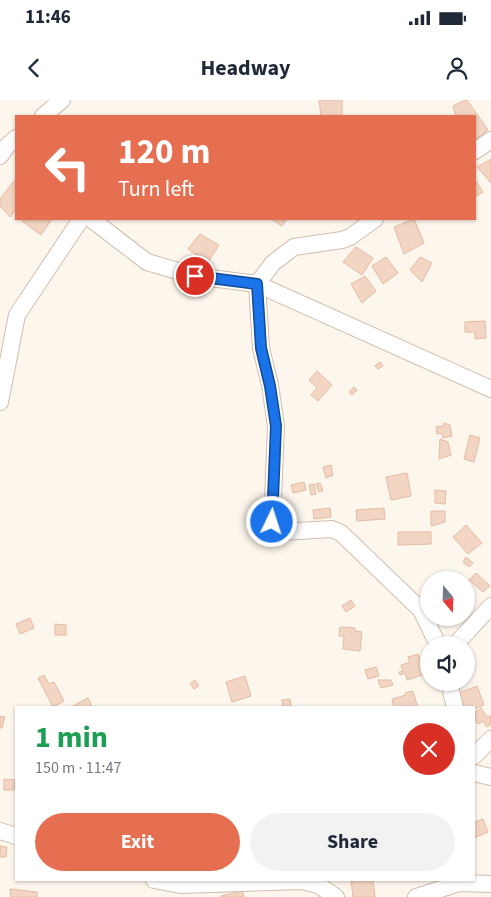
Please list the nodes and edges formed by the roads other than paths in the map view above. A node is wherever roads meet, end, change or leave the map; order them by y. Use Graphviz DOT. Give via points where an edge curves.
graph roads {
  1 [pos="62,100"];
  2 [pos="44,115"];
  3 [pos="491,140"];
  4 [pos="476,150"];
  5 [pos="79,220"];
  6 [pos="92,220"];
  7 [pos="374,220"];
  8 [pos="257,284"];
  9 [pos="491,390"];
  10 [pos="0,402"];
  11 [pos="491,606"];
  12 [pos="434,636"];
  13 [pos="464,636"];
  14 [pos="451,691"];
  15 [pos="455,706"];
  16 [pos="491,739"];
  17 [pos="475,755"];
  18 [pos="475,773"];
  19 [pos="491,777"];
  20 [pos="0,831"];
  21 [pos="15,836"];
  22 [pos="159,881"];
  23 [pos="302,881"];
  24 [pos="302,881"];
  25 [pos="459,881"];
  26 [pos="491,884"];
  27 [pos="336,897"];
  28 [pos="416,897"];
  1 -- 2 [label="street"];
  3 -- 4 [label="street"];
  5 -- 10 [label="street" via="17,315"];
  6 -- 8 [label="street" via="147,262 195,276"];
  7 -- 8 [label="street" via="342,240 294,247 273,263"];
  8 -- 9 [label="street"];
  8 -- 12 [label="street" via="261,348 276,426 272,522 275,528 280,532 332,528 342,533 421,610"];
  11 -- 13 [label="street"];
  14 -- 15 [label="street"];
  16 -- 17 [label="street"];
  18 -- 19 [label="street"];
  20 -- 21 [label="street"];
  22 -- 23 [label="street" via="180,885"];
  24 -- 27 [label="street"];
  25 -- 26 [label="street"];
  25 -- 28 [label="street"];
}
